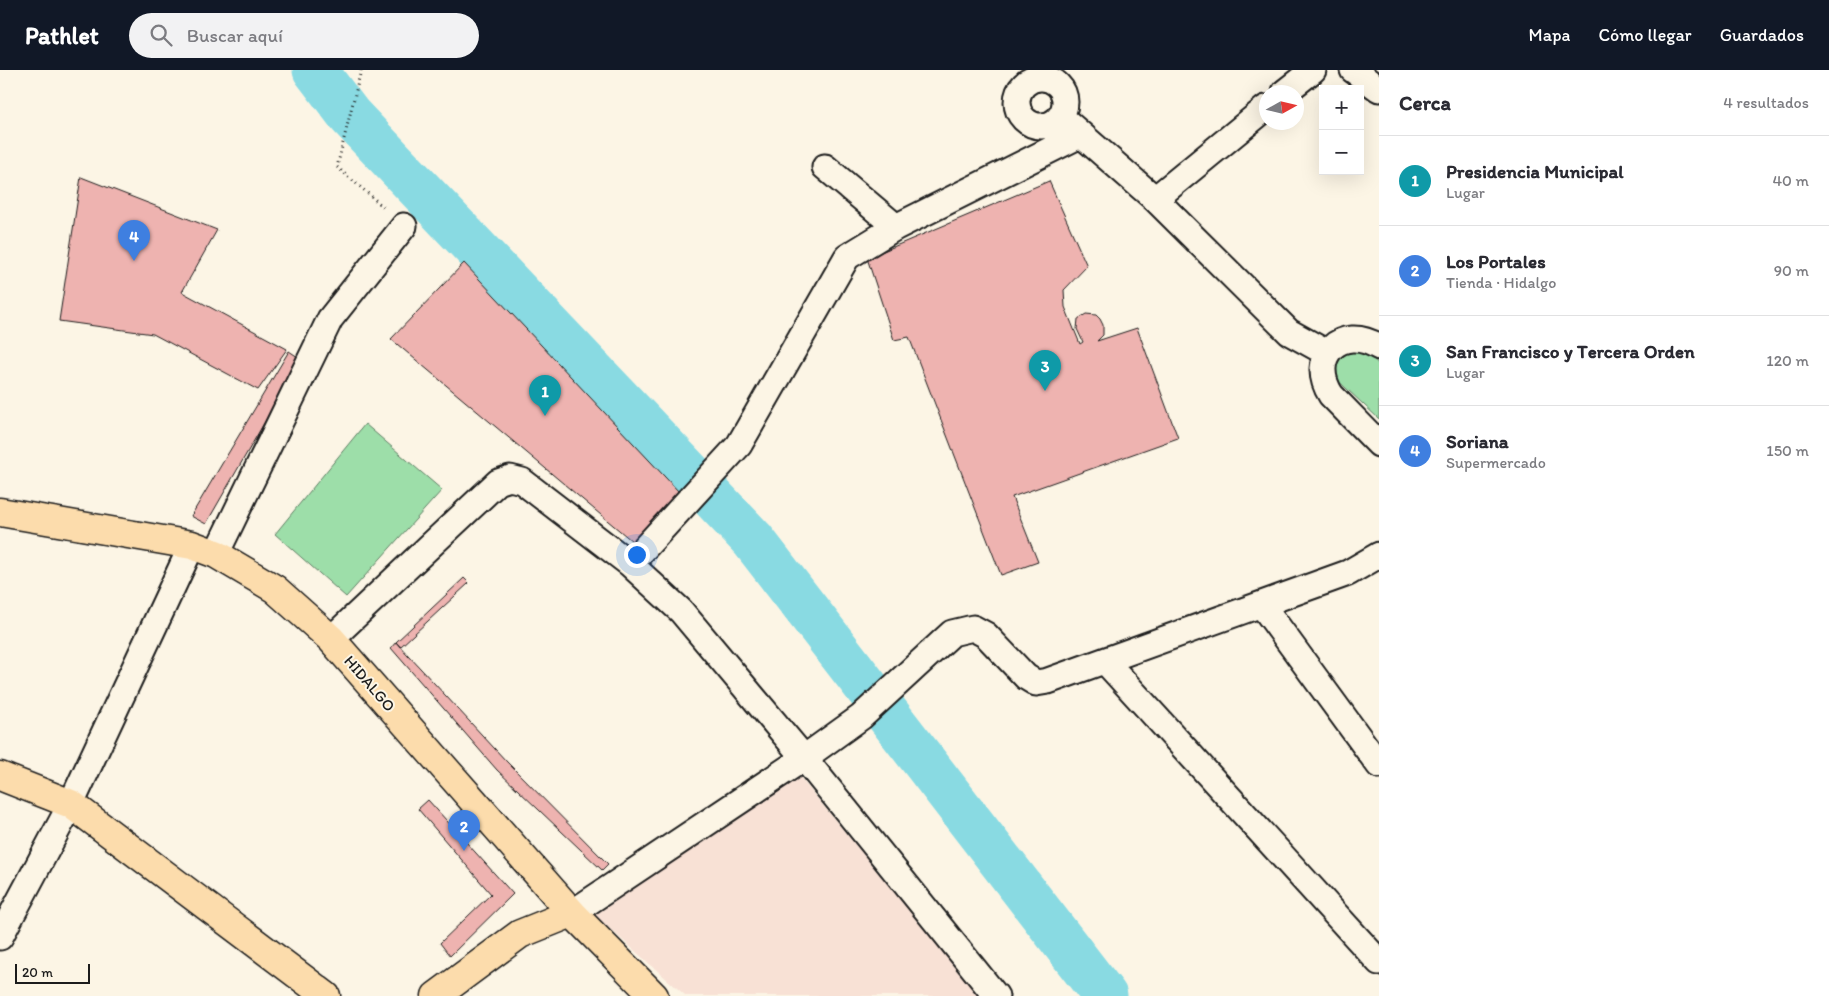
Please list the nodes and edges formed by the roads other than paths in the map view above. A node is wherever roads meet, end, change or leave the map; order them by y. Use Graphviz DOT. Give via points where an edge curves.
graph roads {
  1 [pos="1313,70"];
  2 [pos="1354,70"];
  3 [pos="1016,79"];
  4 [pos="1294,85"];
  5 [pos="1379,90"];
  6 [pos="1259,114"];
  7 [pos="1061,117"];
  8 [pos="1080,135"];
  9 [pos="825,167"];
  10 [pos="1155,199"];
  11 [pos="404,226"];
  12 [pos="896,227"];
  13 [pos="1379,348"];
  14 [pos="1327,354"];
  15 [pos="1379,444"];
  16 [pos="0,512"];
  17 [pos="204,550"];
  18 [pos="1379,555"];
  19 [pos="630,564"];
  20 [pos="1262,604"];
  21 [pos="331,639"];
  22 [pos="1105,661"];
  23 [pos="804,758"];
  24 [pos="1379,765"];
  25 [pos="0,776"];
  26 [pos="71,804"];
  27 [pos="572,913"];
  28 [pos="0,937"];
  29 [pos="1379,962"];
  30 [pos="326,996"];
  31 [pos="436,996"];
  32 [pos="654,996"];
  33 [pos="996,996"];
  1 -- 4 [label="street"];
  2 -- 5 [label="street"];
  3 -- 7 [label="street" via="1047,78 1056,82 1066,99"];
  3 -- 7 [label="street" via="1017,106 1027,122 1045,127"];
  6 -- 10 [label="street"];
  7 -- 8 [label="street"];
  8 -- 10 [label="street"];
  8 -- 12 [label="street"];
  9 -- 12 [label="street"];
  10 -- 14 [label="street" via="1289,332"];
  11 -- 17 [label="street" via="330,319"];
  12 -- 19 [label="street" via="847,257 739,445"];
  13 -- 14 [label="street" via="1367,340 1356,338 1340,343"];
  14 -- 15 [label="street" via="1322,375 1325,386"];
  16 -- 17 [label="main road, HIDALGO"];
  17 -- 21 [label="main road, HIDALGO" via="274,589"];
  17 -- 26 [label="street"];
  18 -- 20 [label="street" via="1348,573"];
  19 -- 21 [label="street" via="522,481 510,478 498,482"];
  19 -- 23 [label="street" via="681,611"];
  20 -- 22 [label="street"];
  20 -- 24 [label="street"];
  21 -- 27 [label="main road, HIDALGO"];
  22 -- 23 [label="street" via="1036,683 1026,677 986,635 973,628 952,633 861,717"];
  22 -- 29 [label="street"];
  23 -- 27 [label="street"];
  23 -- 33 [label="street"];
  25 -- 26 [label="main road"];
  26 -- 28 [label="street"];
  26 -- 30 [label="main road"];
  27 -- 31 [label="main road" via="520,934"];
  27 -- 32 [label="main road, HIDALGO"];
}
